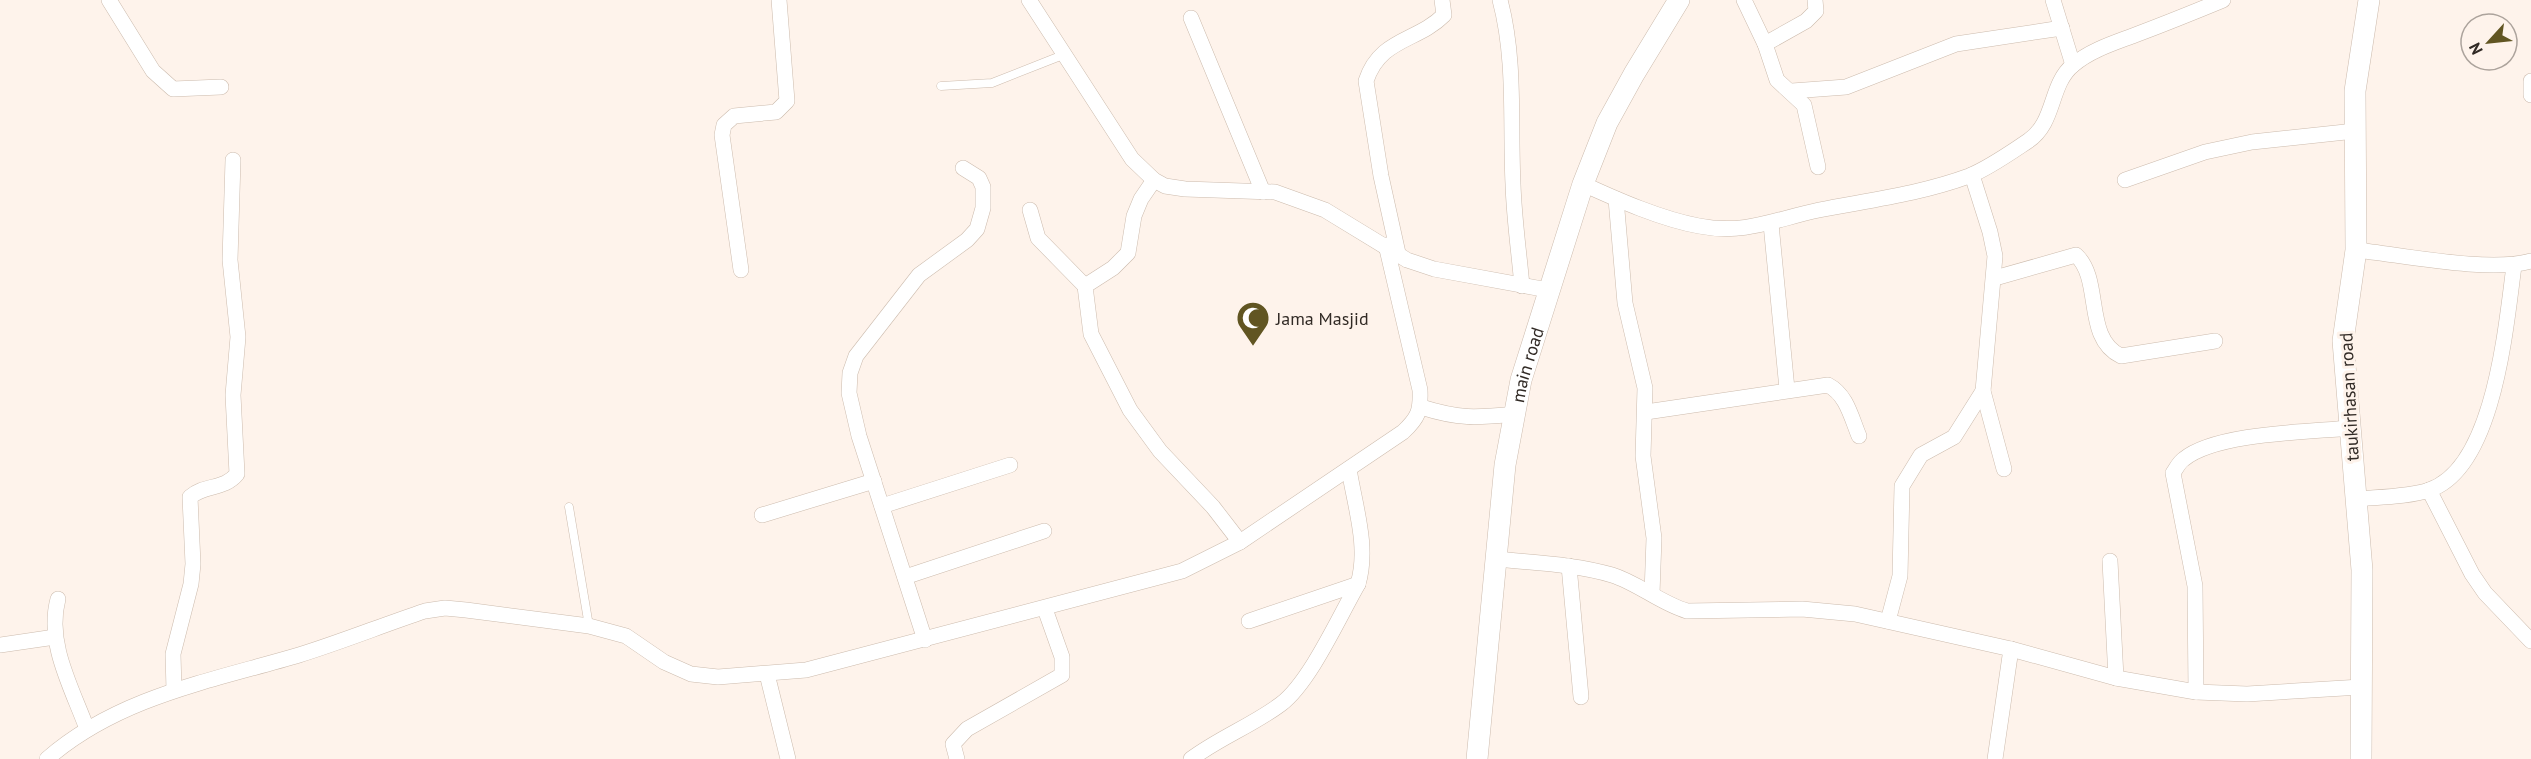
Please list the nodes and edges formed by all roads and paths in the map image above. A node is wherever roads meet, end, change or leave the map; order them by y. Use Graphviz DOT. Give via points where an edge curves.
graph roads {
  1 [pos="109,0"];
  2 [pos="779,0"];
  3 [pos="1442,0"];
  4 [pos="1500,0"];
  5 [pos="1679,0"];
  6 [pos="1744,0"];
  7 [pos="1815,0"];
  8 [pos="2054,0"];
  9 [pos="2223,0"];
  10 [pos="2369,0"];
  11 [pos="1033,1"];
  12 [pos="1191,18"];
  13 [pos="2062,28"];
  14 [pos="1764,44"];
  15 [pos="1063,55"];
  16 [pos="2073,65"];
  17 [pos="2531,81"];
  18 [pos="941,86"];
  19 [pos="221,87"];
  20 [pos="1792,91"];
  21 [pos="2531,95"];
  22 [pos="2355,131"];
  23 [pos="233,160"];
  24 [pos="1818,167"];
  25 [pos="963,168"];
  26 [pos="1972,175"];
  27 [pos="1154,180"];
  28 [pos="2126,180"];
  29 [pos="1583,184"];
  30 [pos="1263,192"];
  31 [pos="1616,199"];
  32 [pos="1030,210"];
  33 [pos="1771,224"];
  34 [pos="1392,249"];
  35 [pos="2356,250"];
  36 [pos="2531,261"];
  37 [pos="2514,266"];
  38 [pos="741,270"];
  39 [pos="1995,278"];
  40 [pos="1085,286"];
  41 [pos="1522,286"];
  42 [pos="1548,290"];
  43 [pos="2215,341"];
  44 [pos="1787,389"];
  45 [pos="1983,391"];
  46 [pos="1421,407"];
  47 [pos="1646,412"];
  48 [pos="1515,414"];
  49 [pos="2350,428"];
  50 [pos="1859,436"];
  51 [pos="1010,465"];
  52 [pos="1348,469"];
  53 [pos="2004,469"];
  54 [pos="874,481"];
  55 [pos="2429,490"];
  56 [pos="2356,499"];
  57 [pos="882,506"];
  58 [pos="569,507"];
  59 [pos="762,515"];
  60 [pos="1044,531"];
  61 [pos="1240,542"];
  62 [pos="1496,559"];
  63 [pos="2110,561"];
  64 [pos="1569,566"];
  65 [pos="905,577"];
  66 [pos="1358,584"];
  67 [pos="1652,594"];
  68 [pos="58,599"];
  69 [pos="1046,609"];
  70 [pos="1249,621"];
  71 [pos="1888,621"];
  72 [pos="589,626"];
  73 [pos="55,637"];
  74 [pos="925,640"];
  75 [pos="2531,641"];
  76 [pos="0,645"];
  77 [pos="2011,649"];
  78 [pos="767,674"];
  79 [pos="2116,678"];
  80 [pos="2361,687"];
  81 [pos="174,690"];
  82 [pos="2196,692"];
  83 [pos="1581,697"];
  84 [pos="87,729"];
  85 [pos="47,759"];
  86 [pos="788,759"];
  87 [pos="957,759"];
  88 [pos="1191,759"];
  89 [pos="1478,759"];
  90 [pos="1995,759"];
  91 [pos="2361,759"];
  1 -- 19 [label="street" via="153,71 173,89"];
  2 -- 38 [label="street" via="787,101 776,112 734,116 724,125 722,135"];
  3 -- 34 [label="street" via="1444,15 1391,45 1371,66 1366,81"];
  4 -- 41 [label="street" via="1512,92 1513,185"];
  5 -- 29 [label="main road, main road" via="1607,123"];
  6 -- 14 [label="street"];
  7 -- 14 [label="street" via="1816,11 1806,21"];
  8 -- 13 [label="street"];
  9 -- 16 [label="street" via="2097,50"];
  10 -- 22 [label="main road, taukirhasan road" via="2355,91"];
  11 -- 15 [label="street"];
  12 -- 30 [label="street"];
  13 -- 16 [label="street"];
  13 -- 20 [label="street" via="1956,45 1846,87"];
  14 -- 20 [label="street" via="1777,80"];
  15 -- 18 [label="lane" via="992,83"];
  15 -- 27 [label="street" via="1132,159"];
  16 -- 26 [label="street" via="2061,80 2042,129"];
  17 -- 21 [label="street"];
  20 -- 24 [label="street" via="1804,105"];
  22 -- 28 [label="street" via="2205,152"];
  22 -- 35 [label="main road, taukirhasan road"];
  23 -- 81 [label="street" via="230,260 238,337 233,395 237,474 229,483 197,491 190,497 193,564 173,654"];
  25 -- 54 [label="street" via="979,178 983,187 977,229 968,240 919,275 856,356 850,373 849,393"];
  26 -- 33 [label="street" via="1919,192 1816,210"];
  26 -- 39 [label="street" via="1990,232"];
  27 -- 30 [label="street" via="1185,189"];
  27 -- 40 [label="street" via="1140,199 1128,253"];
  29 -- 31 [label="street"];
  29 -- 42 [label="main road, main road"];
  30 -- 34 [label="street" via="1275,192 1325,210"];
  31 -- 33 [label="street" via="1698,226 1735,229"];
  31 -- 47 [label="street" via="1625,303 1646,388"];
  32 -- 40 [label="street" via="1038,238"];
  33 -- 44 [label="street"];
  34 -- 41 [label="street" via="1434,269"];
  34 -- 46 [label="street"];
  35 -- 37 [label="street"];
  35 -- 49 [label="main road, taukirhasan road" via="2343,340"];
  36 -- 37 [label="street"];
  37 -- 55 [label="street" via="2505,339 2482,429 2460,467"];
  39 -- 43 [label="street" via="2076,255 2084,267 2101,333 2113,352 2121,356"];
  39 -- 45 [label="street"];
  40 -- 61 [label="street" via="1091,334 1130,410 1160,451"];
  41 -- 42 [label="street"];
  42 -- 48 [label="main road, main road"];
  44 -- 47 [label="street"];
  44 -- 50 [label="street" via="1828,385 1837,390"];
  45 -- 53 [label="street"];
  45 -- 71 [label="street" via="1954,437 1921,455 1902,486 1900,576"];
  46 -- 48 [label="street" via="1469,419"];
  46 -- 52 [label="street" via="1417,418 1402,432"];
  47 -- 67 [label="street" via="1643,456 1654,538"];
  48 -- 62 [label="main road, main road" via="1505,465"];
  49 -- 56 [label="main road, taukirhasan road"];
  49 -- 82 [label="street" via="2213,445 2182,459 2173,474 2195,586"];
  51 -- 57 [label="street"];
  52 -- 61 [label="street"];
  52 -- 66 [label="street" via="1363,547"];
  54 -- 57 [label="street"];
  54 -- 59 [label="street"];
  55 -- 56 [label="street"];
  55 -- 75 [label="street" via="2485,593"];
  56 -- 80 [label="main road, taukirhasan road" via="2362,570"];
  57 -- 65 [label="street"];
  58 -- 72 [label="lane"];
  60 -- 65 [label="street"];
  61 -- 69 [label="street" via="1182,571"];
  62 -- 64 [label="street"];
  62 -- 89 [label="main road, main road"];
  63 -- 79 [label="street"];
  64 -- 67 [label="street" via="1613,575"];
  64 -- 83 [label="street"];
  65 -- 74 [label="street"];
  66 -- 70 [label="street"];
  66 -- 88 [label="street" via="1297,688 1281,704 1213,742"];
  67 -- 71 [label="street" via="1687,611 1802,609"];
  68 -- 73 [label="street"];
  69 -- 74 [label="street"];
  69 -- 87 [label="street" via="1062,657 1062,675 967,729 953,744"];
  71 -- 77 [label="street"];
  72 -- 78 [label="street" via="626,636 664,662 691,674"];
  72 -- 81 [label="street" via="445,608 425,611 301,654"];
  73 -- 76 [label="street"];
  73 -- 84 [label="street"];
  74 -- 78 [label="street" via="806,670"];
  77 -- 79 [label="street"];
  77 -- 90 [label="street"];
  78 -- 86 [label="street"];
  79 -- 82 [label="street"];
  80 -- 82 [label="street" via="2247,694"];
  80 -- 91 [label="main road, taukirhasan road"];
  81 -- 84 [label="street"];
  84 -- 85 [label="street"];
}
